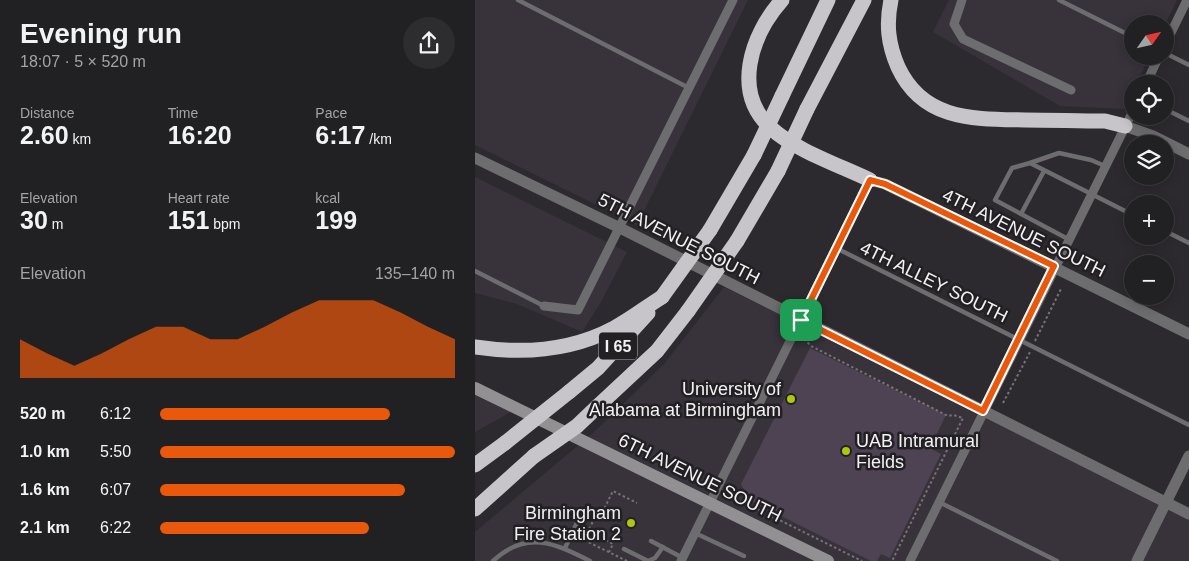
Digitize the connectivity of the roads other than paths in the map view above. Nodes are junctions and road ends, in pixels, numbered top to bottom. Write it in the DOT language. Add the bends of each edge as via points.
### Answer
graph roads {
  1 [pos="518,0"];
  2 [pos="733,0"];
  3 [pos="782,0"];
  4 [pos="827,0"];
  5 [pos="864,0"];
  6 [pos="891,0"];
  7 [pos="962,0"];
  8 [pos="1059,0"];
  9 [pos="1187,0"];
  10 [pos="1174,27"];
  11 [pos="1124,32"];
  12 [pos="1174,58"];
  13 [pos="1189,65"];
  14 [pos="689,88"];
  15 [pos="1071,90"];
  16 [pos="1174,114"];
  17 [pos="1189,121"];
  18 [pos="1125,126"];
  19 [pos="1189,154"];
  20 [pos="475,158"];
  21 [pos="1030,163"];
  22 [pos="1105,166"];
  23 [pos="1044,171"];
  24 [pos="870,180"];
  25 [pos="1091,194"];
  26 [pos="1124,210"];
  27 [pos="1021,214"];
  28 [pos="620,228"];
  29 [pos="1174,236"];
  30 [pos="1068,239"];
  31 [pos="1189,243"];
  32 [pos="836,248"];
  33 [pos="1054,266"];
  34 [pos="475,271"];
  35 [pos="662,297"];
  36 [pos="544,306"];
  37 [pos="801,320"];
  38 [pos="1189,334"];
  39 [pos="1019,339"];
  40 [pos="475,347"];
  41 [pos="475,388"];
  42 [pos="983,411"];
  43 [pos="1189,424"];
  44 [pos="534,456"];
  45 [pos="1189,456"];
  46 [pos="475,464"];
  47 [pos="475,496"];
  48 [pos="710,502"];
  49 [pos="939,502"];
  50 [pos="1166,503"];
  51 [pos="475,509"];
  52 [pos="583,510"];
  53 [pos="1189,514"];
  54 [pos="693,533"];
  55 [pos="651,541"];
  56 [pos="565,548"];
  57 [pos="663,548"];
  58 [pos="625,549"];
  59 [pos="744,556"];
  60 [pos="682,559"];
  61 [pos="493,561"];
  62 [pos="590,561"];
  63 [pos="828,561"];
  64 [pos="910,561"];
  65 [pos="1057,561"];
  66 [pos="1137,561"];
  1 -- 14 [label="lane"];
  2 -- 14 [label="street"];
  3 -- 24 [label="highway" via="760,31 750,56 749,82 755,105 768,126 784,138"];
  4 -- 35 [label="highway, I 65, bridge" via="754,155 710,230"];
  5 -- 44 [label="highway, I 65, bridge" via="778,171 737,241 688,311 657,351 577,426"];
  6 -- 18 [label="highway" via="887,24 894,58 916,94 937,109 967,118 1105,121"];
  7 -- 15 [label="street" via="954,24 963,39"];
  8 -- 11 [label="lane"];
  9 -- 10 [label="street"];
  12 -- 13 [label="lane"];
  14 -- 28 [label="street"];
  16 -- 17 [label="lane"];
  18 -- 19 [label="street"];
  18 -- 22 [label="street"];
  20 -- 28 [label="street, 5TH AVENUE SOUTH"];
  21 -- 22 [label="lane" via="1059,153"];
  21 -- 23 [label="lane"];
  21 -- 27 [label="lane" via="1012,168 995,200"];
  22 -- 25 [label="street"];
  23 -- 25 [label="lane"];
  23 -- 27 [label="lane"];
  24 -- 32 [label="street"];
  24 -- 33 [label="street, 4TH AVENUE SOUTH" via="885,184"];
  25 -- 26 [label="lane"];
  25 -- 30 [label="street"];
  27 -- 30 [label="lane"];
  28 -- 36 [label="street" via="579,310"];
  28 -- 37 [label="street, 5TH AVENUE SOUTH"];
  29 -- 31 [label="lane"];
  30 -- 33 [label="street"];
  32 -- 37 [label="street"];
  32 -- 39 [label="lane, 4TH ALLEY SOUTH"];
  33 -- 38 [label="street, 4TH AVENUE SOUTH"];
  33 -- 39 [label="street"];
  34 -- 36 [label="lane"];
  35 -- 40 [label="highway" via="614,328 583,341 550,349"];
  35 -- 46 [label="highway, I 65, bridge" via="598,368"];
  37 -- 42 [label="street, 5TH AVENUE SOUTH"];
  37 -- 48 [label="street"];
  39 -- 42 [label="street"];
  39 -- 43 [label="lane, 4TH ALLEY SOUTH"];
  41 -- 48 [label="main road, 6TH AVENUE SOUTH"];
  42 -- 49 [label="street"];
  42 -- 50 [label="street, 5TH AVENUE SOUTH"];
  44 -- 47 [label="highway, I 65"];
  44 -- 51 [label="highway"];
  45 -- 50 [label="street"];
  48 -- 54 [label="street"];
  48 -- 63 [label="main road, 6TH AVENUE SOUTH"];
  49 -- 64 [label="street"];
  49 -- 65 [label="lane"];
  50 -- 53 [label="street, 5TH AVENUE SOUTH"];
  50 -- 66 [label="street"];
  52 -- 56 [label="lane"];
  54 -- 59 [label="lane"];
  54 -- 60 [label="street"];
  55 -- 57 [label="lane"];
  56 -- 61 [label="lane" via="531,541 504,551"];
  56 -- 62 [label="lane"];
  57 -- 58 [label="lane" via="655,558 648,560"];
  57 -- 60 [label="lane"];
}
